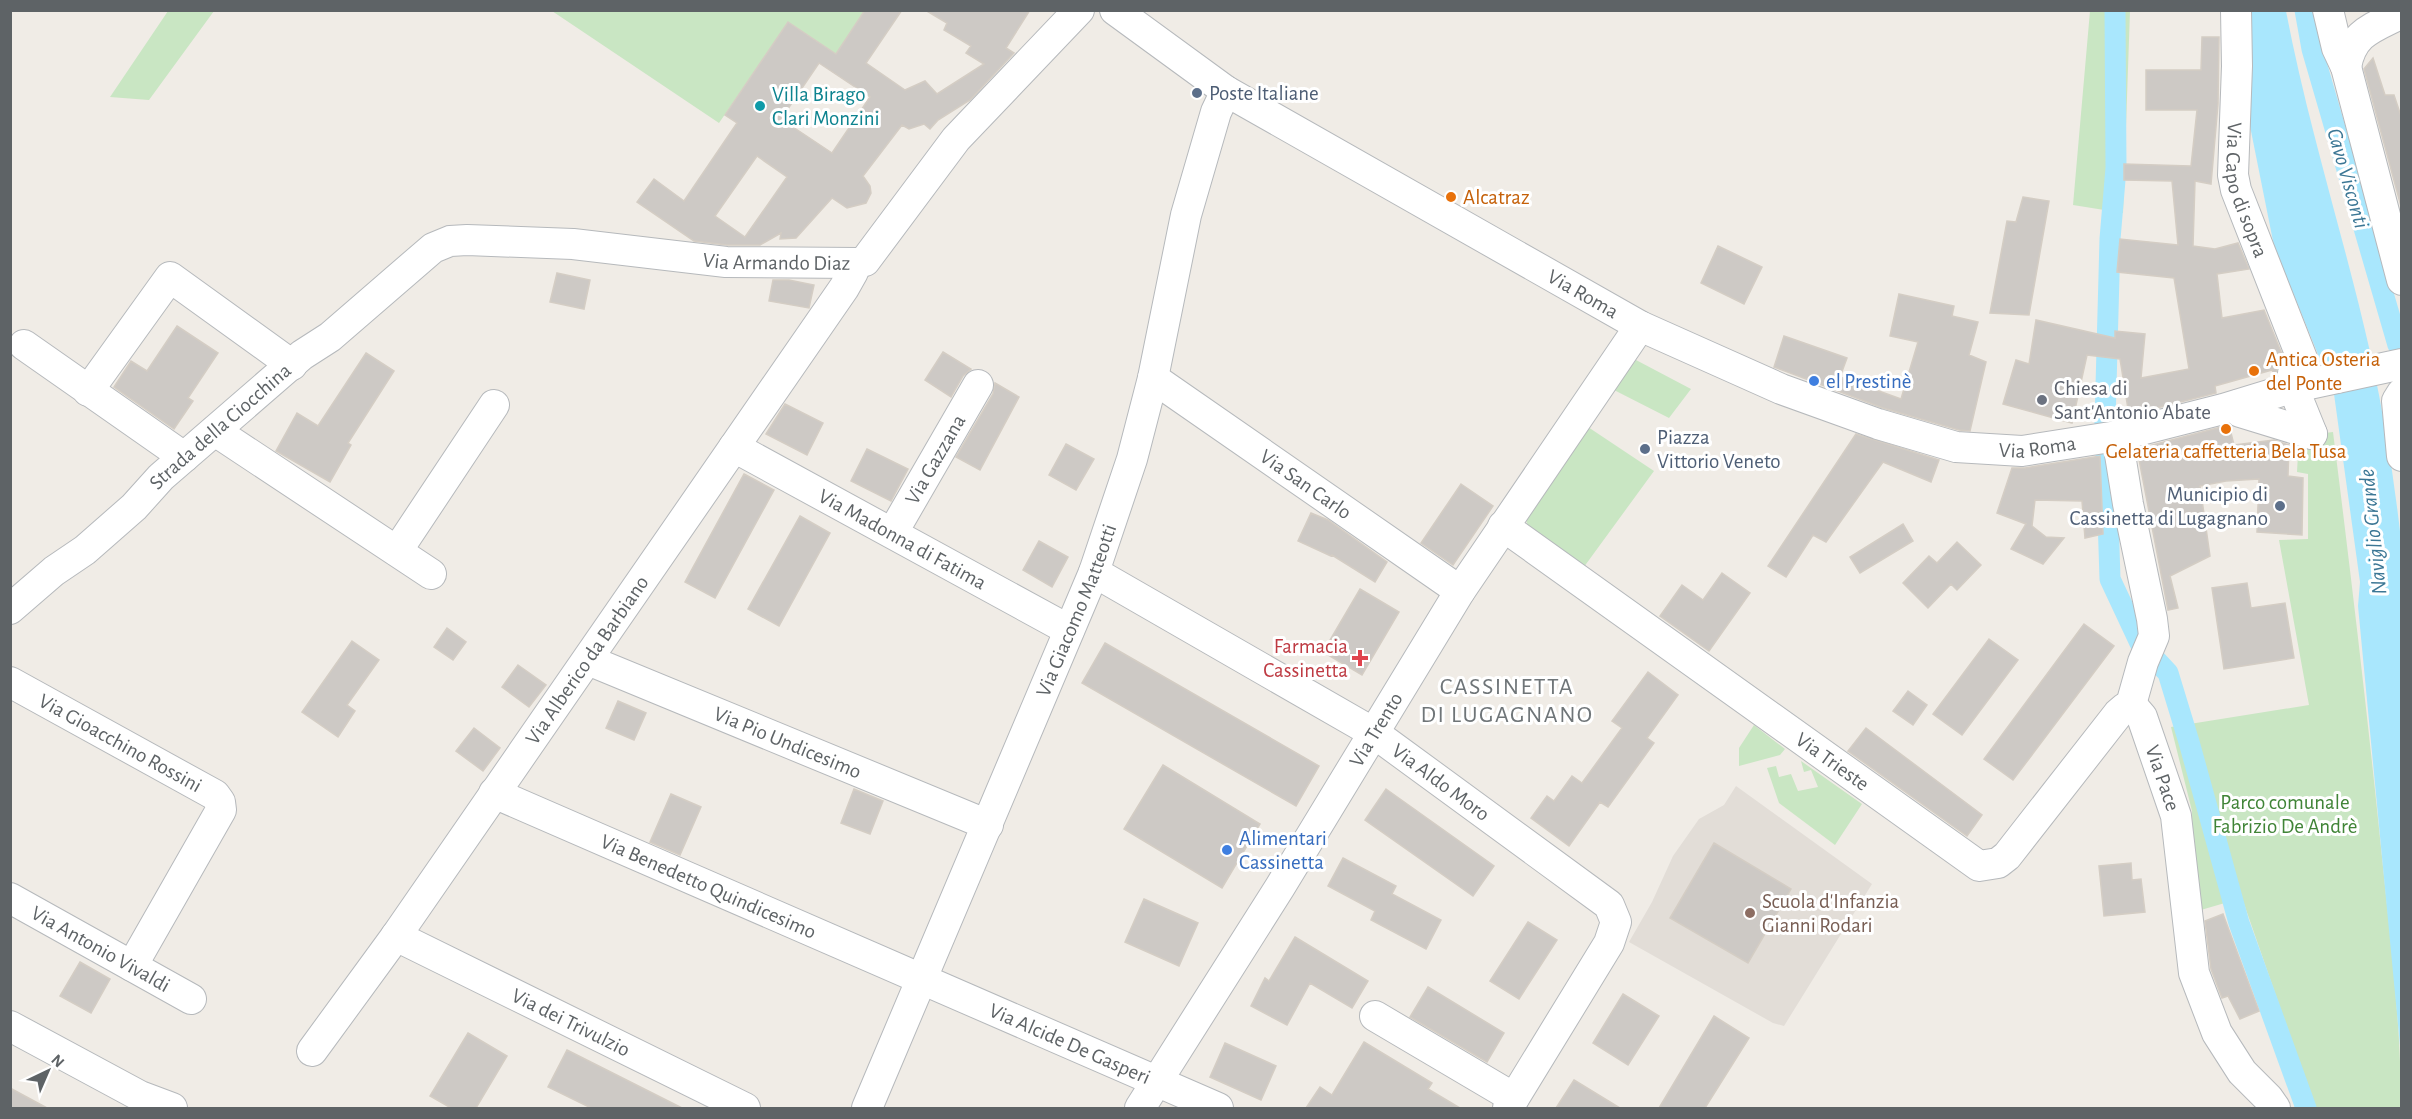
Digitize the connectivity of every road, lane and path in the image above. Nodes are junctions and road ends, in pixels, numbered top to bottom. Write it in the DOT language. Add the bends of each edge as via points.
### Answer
graph roads {
  1 [pos="1079,10"];
  2 [pos="1115,10"];
  3 [pos="2236,10"];
  4 [pos="2328,10"];
  5 [pos="2402,12"];
  6 [pos="2346,67"];
  7 [pos="1226,91"];
  8 [pos="433,248"];
  9 [pos="854,263"];
  10 [pos="2402,280"];
  11 [pos="1640,326"];
  12 [pos="24,345"];
  13 [pos="292,365"];
  14 [pos="2398,375"];
  15 [pos="1153,378"];
  16 [pos="2301,378"];
  17 [pos="978,385"];
  18 [pos="88,391"];
  19 [pos="494,405"];
  20 [pos="2238,405"];
  21 [pos="215,431"];
  22 [pos="2101,438"];
  23 [pos="735,447"];
  24 [pos="2402,456"];
  25 [pos="184,457"];
  26 [pos="1503,526"];
  27 [pos="893,532"];
  28 [pos="397,551"];
  29 [pos="1094,572"];
  30 [pos="431,574"];
  31 [pos="1460,591"];
  32 [pos="12,606"];
  33 [pos="1069,630"];
  34 [pos="588,660"];
  35 [pos="10,682"];
  36 [pos="2130,708"];
  37 [pos="1374,733"];
  38 [pos="494,793"];
  39 [pos="988,825"];
  40 [pos="10,898"];
  41 [pos="396,936"];
  42 [pos="132,966"];
  43 [pos="924,979"];
  44 [pos="191,999"];
  45 [pos="1376,1016"];
  46 [pos="10,1026"];
  47 [pos="312,1051"];
  48 [pos="1156,1082"];
  49 [pos="1511,1103"];
  50 [pos="172,1108"];
  51 [pos="745,1108"];
  52 [pos="867,1108"];
  53 [pos="1140,1108"];
  54 [pos="1218,1108"];
  55 [pos="2274,1108"];
  1 -- 9 [label="street, Via Armando Diaz" via="956,139 866,261"];
  2 -- 7 [label="street, Via Roma"];
  3 -- 16 [label="street, Via Capo di sopra" via="2233,175"];
  4 -- 6 [label="street"];
  5 -- 6 [label="street" via="2358,38 2348,53"];
  6 -- 10 [label="street"];
  7 -- 11 [label="street, Via Roma"];
  7 -- 15 [label="street, Via Giacomo Matteotti" via="1215,112 1186,215"];
  8 -- 9 [label="street, Via Armando Diaz" via="467,240 573,244 726,262"];
  8 -- 13 [label="street, Strada della Ciocchina"];
  9 -- 23 [label="street, Via Alberico da Barbiano" via="844,288"];
  11 -- 22 [label="street, Via Roma" via="1781,389 1956,447 1974,445 2022,452"];
  11 -- 26 [label="street, Via Trento"];
  12 -- 18 [label="street"];
  13 -- 18 [label="street" via="170,277"];
  13 -- 21 [label="street, Strada della Ciocchina"];
  14 -- 16 [label="street, Via Roma"];
  14 -- 24 [label="street"];
  15 -- 29 [label="street, Via Giacomo Matteotti" via="1132,459"];
  15 -- 31 [label="street, Via San Carlo"];
  16 -- 20 [label="street, Via Roma"];
  16 -- 20 [label="street, Via Capo di sopra" via="2312,434 2240,412"];
  17 -- 27 [label="street, Via Gazzana"];
  18 -- 25 [label="street"];
  19 -- 28 [label="street"];
  20 -- 22 [label="street, Via Roma"];
  21 -- 25 [label="street, Strada della Ciocchina"];
  21 -- 28 [label="street"];
  22 -- 36 [label="street" via="2128,504 2152,619 2148,649"];
  23 -- 27 [label="street, Via Madonna di Fatima"];
  23 -- 34 [label="street, Via Alberico da Barbiano"];
  25 -- 32 [label="street, Strada della Ciocchina" via="85,550"];
  26 -- 31 [label="street, Via Trento"];
  26 -- 36 [label="street, Via Trieste" via="1979,866 1998,863 2007,856 2118,714"];
  27 -- 33 [label="street, Via Madonna di Fatima"];
  28 -- 30 [label="street"];
  29 -- 33 [label="street, Via Giacomo Matteotti"];
  29 -- 37 [label="street, Via Aldo Moro"];
  31 -- 37 [label="street, Via Trento"];
  33 -- 39 [label="street, Via Giacomo Matteotti"];
  34 -- 38 [label="street, Via Alberico da Barbiano"];
  34 -- 39 [label="street, Via Pio Undicesimo"];
  35 -- 42 [label="street, Via Gioacchino Rossini" via="214,795 220,802 221,810"];
  36 -- 55 [label="street, Via Pace" via="2142,717 2176,816 2193,973 2217,1033 2242,1072"];
  37 -- 48 [label="street, Via Trento"];
  37 -- 49 [label="street, Via Aldo Moro" via="1609,905 1621,918"];
  38 -- 41 [label="street, Via Alberico da Barbiano"];
  38 -- 43 [label="street, Via Benedetto Quindicesimo"];
  39 -- 43 [label="street, Via Giacomo Matteotti"];
  40 -- 42 [label="street, Via Antonio Vivaldi"];
  41 -- 47 [label="street, Via Alberico da Barbiano"];
  41 -- 51 [label="street, Via dei Trivulzio"];
  42 -- 44 [label="street, Via Antonio Vivaldi"];
  43 -- 48 [label="street, Via Alcide De Gasperi"];
  43 -- 52 [label="street, Via Giacomo Matteotti"];
  45 -- 49 [label="street"];
  46 -- 50 [label="street" via="140,1096"];
  48 -- 53 [label="street, Via Trento"];
  48 -- 54 [label="street, Via Alcide De Gasperi"];
}
